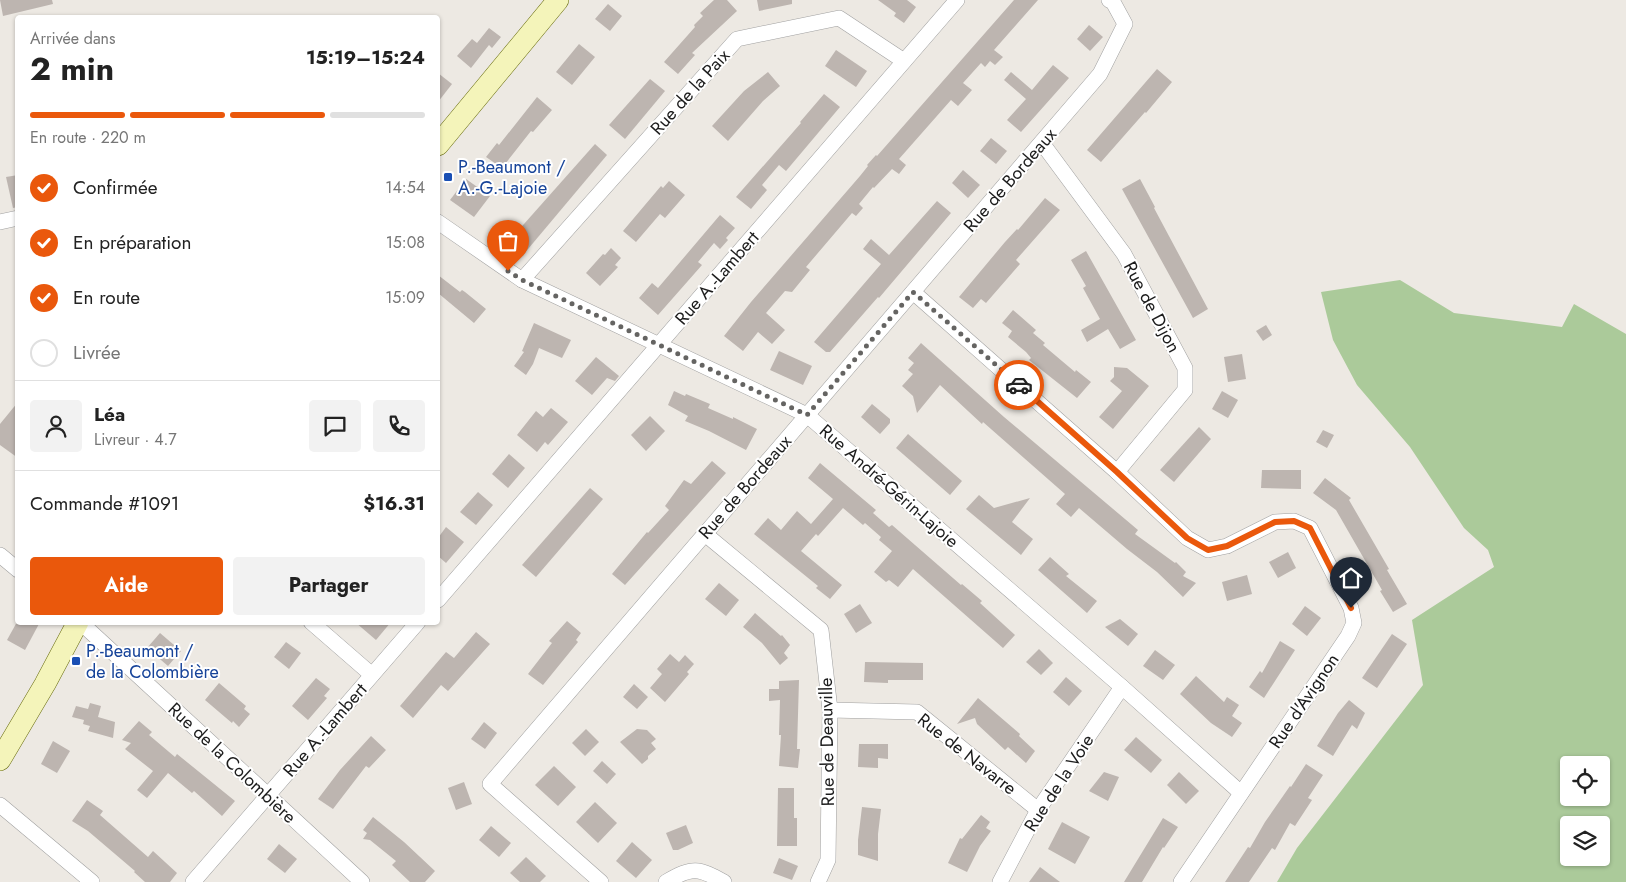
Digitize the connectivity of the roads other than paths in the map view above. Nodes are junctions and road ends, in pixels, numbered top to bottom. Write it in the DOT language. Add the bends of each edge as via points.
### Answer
graph roads {
  1 [pos="558,0"];
  2 [pos="957,0"];
  3 [pos="1109,0"];
  4 [pos="904,61"];
  5 [pos="440,143"];
  6 [pos="1042,143"];
  7 [pos="15,219"];
  8 [pos="0,222"];
  9 [pos="440,223"];
  10 [pos="522,280"];
  11 [pos="913,292"];
  12 [pos="659,345"];
  13 [pos="807,415"];
  14 [pos="1117,472"];
  15 [pos="705,534"];
  16 [pos="0,555"];
  17 [pos="15,568"];
  18 [pos="440,598"];
  19 [pos="77,625"];
  20 [pos="82,625"];
  21 [pos="314,625"];
  22 [pos="415,625"];
  23 [pos="372,675"];
  24 [pos="1122,687"];
  25 [pos="830,710"];
  26 [pos="0,760"];
  27 [pos="1241,793"];
  28 [pos="268,796"];
  29 [pos="0,805"];
  30 [pos="1038,810"];
  31 [pos="92,882"];
  32 [pos="193,882"];
  33 [pos="362,882"];
  34 [pos="601,882"];
  35 [pos="666,882"];
  36 [pos="724,882"];
  37 [pos="818,882"];
  38 [pos="1000,882"];
  39 [pos="1181,882"];
  1 -- 5 [label="main road"];
  2 -- 4 [label="street, Rue A.-Lambert"];
  3 -- 6 [label="street, Rue de Bordeaux" via="1125,24 1100,74"];
  4 -- 10 [label="street, Rue de la Paix" via="839,18 737,39"];
  4 -- 12 [label="street, Rue A.-Lambert"];
  6 -- 11 [label="street, Rue de Bordeaux"];
  6 -- 14 [label="street, Rue de Dijon" via="1124,254 1185,368 1185,390"];
  7 -- 8 [label="street"];
  9 -- 10 [label="street, Rue André-Gérin-Lajoie"];
  10 -- 12 [label="street, Rue André-Gérin-Lajoie"];
  11 -- 13 [label="street, Rue de Bordeaux"];
  11 -- 14 [label="street, Rue d'Avignon"];
  12 -- 13 [label="street, Rue André-Gérin-Lajoie"];
  12 -- 18 [label="street, Rue A.-Lambert"];
  13 -- 15 [label="street, Rue de Bordeaux"];
  13 -- 24 [label="street, Rue André-Gérin-Lajoie"];
  14 -- 27 [label="street, Rue d'Avignon" via="1187,538 1208,550 1227,546 1275,522 1294,521 1310,528 1351,608 1354,623 1348,636"];
  15 -- 25 [label="street, Rue de Deauville" via="821,630"];
  15 -- 34 [label="street, Rue de Bordeaux" via="490,784"];
  16 -- 17 [label="street"];
  19 -- 26 [label="main road"];
  20 -- 28 [label="street, Rue de la Colombière"];
  21 -- 23 [label="street"];
  22 -- 23 [label="street, Rue A.-Lambert"];
  23 -- 28 [label="street, Rue A.-Lambert"];
  24 -- 27 [label="street, Rue André-Gérin-Lajoie"];
  24 -- 30 [label="street, Rue de la Voie"];
  25 -- 30 [label="street, Rue de Navarre" via="917,712"];
  25 -- 37 [label="street, Rue de Deauville" via="828,860"];
  27 -- 39 [label="street, Rue d'Avignon"];
  28 -- 32 [label="street, Rue A.-Lambert"];
  28 -- 33 [label="street, Rue de la Colombière"];
  29 -- 31 [label="street"];
  30 -- 38 [label="street, Rue de la Voie"];
  35 -- 36 [label="street" via="690,870 707,872"];
}
